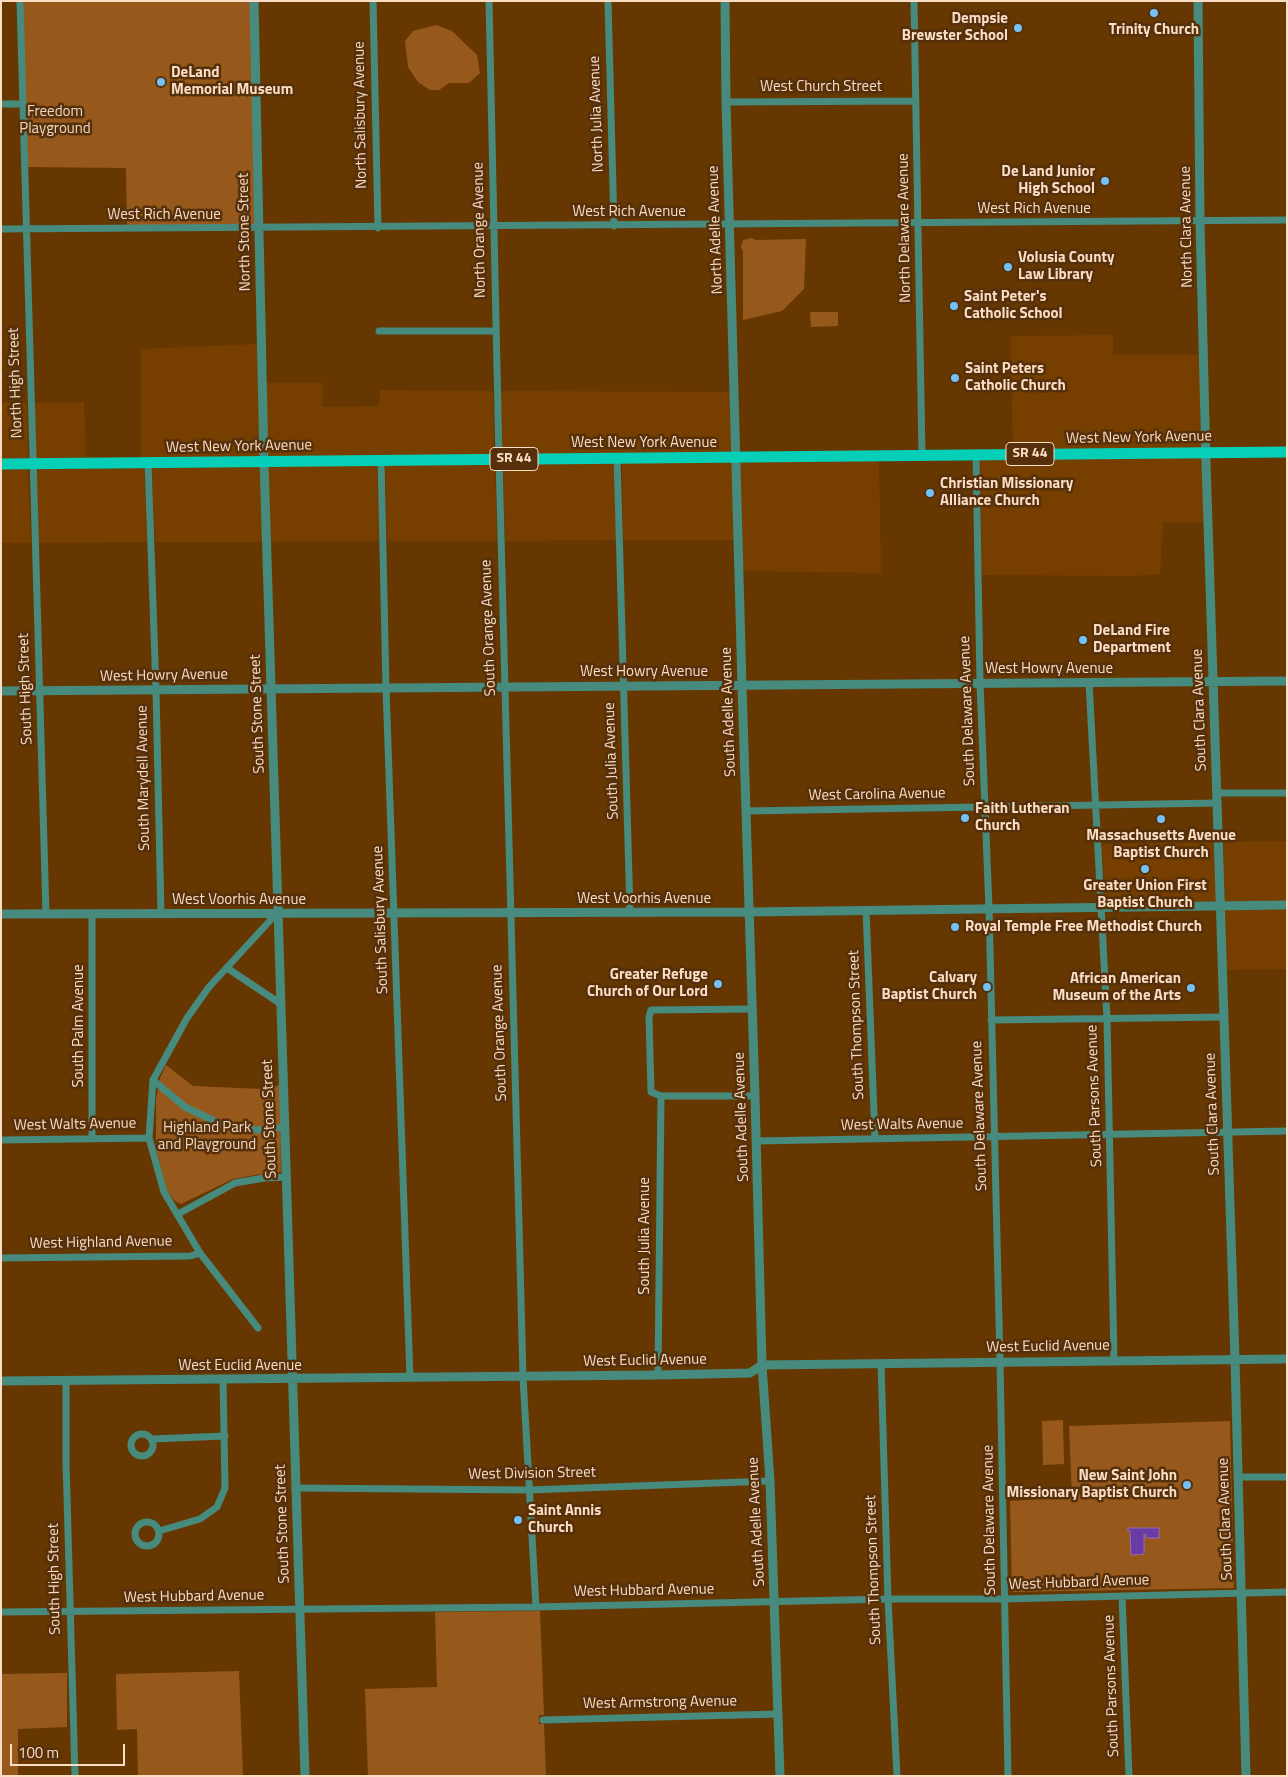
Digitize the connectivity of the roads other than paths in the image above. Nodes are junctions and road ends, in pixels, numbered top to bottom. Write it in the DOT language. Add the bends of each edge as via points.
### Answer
graph roads {
  1 [pos="20,1"];
  2 [pos="254,1"];
  3 [pos="373,1"];
  4 [pos="488,1"];
  5 [pos="608,1"];
  6 [pos="725,1"];
  7 [pos="914,1"];
  8 [pos="1198,1"];
  9 [pos="916,100"];
  10 [pos="726,102"];
  11 [pos="1,104"];
  12 [pos="24,104"];
  13 [pos="1287,220"];
  14 [pos="1200,222"];
  15 [pos="919,224"];
  16 [pos="730,225"];
  17 [pos="493,226"];
  18 [pos="614,226"];
  19 [pos="258,228"];
  20 [pos="378,228"];
  21 [pos="26,229"];
  22 [pos="1,230"];
  23 [pos="379,331"];
  24 [pos="496,331"];
  25 [pos="1206,452"];
  26 [pos="1287,452"];
  27 [pos="922,455"];
  28 [pos="976,455"];
  29 [pos="735,457"];
  30 [pos="618,458"];
  31 [pos="498,459"];
  32 [pos="381,460"];
  33 [pos="148,462"];
  34 [pos="264,462"];
  35 [pos="1,464"];
  36 [pos="32,464"];
  37 [pos="1212,681"];
  38 [pos="1287,681"];
  39 [pos="1089,682"];
  40 [pos="980,683"];
  41 [pos="742,685"];
  42 [pos="623,686"];
  43 [pos="505,687"];
  44 [pos="386,688"];
  45 [pos="272,689"];
  46 [pos="156,690"];
  47 [pos="1,691"];
  48 [pos="40,691"];
  49 [pos="1287,792"];
  50 [pos="1218,793"];
  51 [pos="1218,803"];
  52 [pos="1096,806"];
  53 [pos="984,807"];
  54 [pos="746,811"];
  55 [pos="1221,905"];
  56 [pos="1287,905"];
  57 [pos="1102,907"];
  58 [pos="989,908"];
  59 [pos="866,910"];
  60 [pos="630,912"];
  61 [pos="750,912"];
  62 [pos="395,913"];
  63 [pos="511,913"];
  64 [pos="1,914"];
  65 [pos="46,914"];
  66 [pos="92,914"];
  67 [pos="161,914"];
  68 [pos="278,914"];
  69 [pos="227,968"];
  70 [pos="281,1004"];
  71 [pos="752,1009"];
  72 [pos="1224,1016"];
  73 [pos="1107,1018"];
  74 [pos="991,1020"];
  75 [pos="153,1080"];
  76 [pos="661,1096"];
  77 [pos="756,1096"];
  78 [pos="284,1127"];
  79 [pos="1287,1132"];
  80 [pos="1227,1133"];
  81 [pos="1110,1135"];
  82 [pos="995,1137"];
  83 [pos="149,1138"];
  84 [pos="92,1139"];
  85 [pos="875,1139"];
  86 [pos="1,1140"];
  87 [pos="757,1141"];
  88 [pos="286,1177"];
  89 [pos="178,1214"];
  90 [pos="200,1253"];
  91 [pos="1,1258"];
  92 [pos="258,1328"];
  93 [pos="1235,1359"];
  94 [pos="1287,1359"];
  95 [pos="1114,1360"];
  96 [pos="1000,1362"];
  97 [pos="881,1363"];
  98 [pos="762,1365"];
  99 [pos="658,1375"];
  100 [pos="523,1376"];
  101 [pos="410,1378"];
  102 [pos="223,1379"];
  103 [pos="294,1379"];
  104 [pos="1,1381"];
  105 [pos="66,1381"];
  106 [pos="225,1436"];
  107 [pos="152,1439"];
  108 [pos="1239,1477"];
  109 [pos="1287,1477"];
  110 [pos="770,1481"];
  111 [pos="295,1488"];
  112 [pos="529,1490"];
  113 [pos="159,1531"];
  114 [pos="1242,1592"];
  115 [pos="1287,1592"];
  116 [pos="1122,1596"];
  117 [pos="1005,1599"];
  118 [pos="888,1600"];
  119 [pos="775,1602"];
  120 [pos="536,1606"];
  121 [pos="299,1609"];
  122 [pos="1,1612"];
  123 [pos="70,1612"];
  124 [pos="778,1714"];
  125 [pos="543,1720"];
  126 [pos="75,1776"];
  127 [pos="305,1776"];
  128 [pos="780,1776"];
  129 [pos="897,1776"];
  130 [pos="1008,1776"];
  131 [pos="1129,1776"];
  132 [pos="1246,1776"];
  1 -- 12 [label="street, North High Street"];
  2 -- 19 [label="street, North Stone Street"];
  3 -- 20 [label="street, North Salisbury Avenue"];
  4 -- 17 [label="street, North Orange Avenue"];
  5 -- 18 [label="street, North Julia Avenue"];
  6 -- 10 [label="street, North Adelle Avenue"];
  7 -- 9 [label="street, North Delaware Avenue"];
  8 -- 14 [label="street, North Clara Avenue"];
  9 -- 10 [label="street, West Church Street"];
  9 -- 15 [label="street, North Delaware Avenue"];
  10 -- 16 [label="street, North Adelle Avenue"];
  11 -- 12 [label="street"];
  12 -- 21 [label="street, North High Street"];
  13 -- 14 [label="street, West Rich Avenue"];
  14 -- 15 [label="street, West Rich Avenue"];
  14 -- 25 [label="street, North Clara Avenue"];
  15 -- 16 [label="street, West Rich Avenue"];
  15 -- 27 [label="street, North Delaware Avenue"];
  16 -- 18 [label="street, West Rich Avenue"];
  16 -- 29 [label="street, North Adelle Avenue"];
  17 -- 18 [label="street, West Rich Avenue"];
  17 -- 20 [label="street, West Rich Avenue"];
  17 -- 24 [label="street, North Orange Avenue"];
  19 -- 20 [label="street, West Rich Avenue"];
  19 -- 21 [label="street, West Rich Avenue"];
  19 -- 34 [label="street, North Stone Street"];
  21 -- 22 [label="street, West Rich Avenue"];
  21 -- 36 [label="street, North High Street"];
  23 -- 24 [label="street"];
  24 -- 31 [label="street, North Orange Avenue"];
  25 -- 26 [label="main road, West New York Avenue / SR 44"];
  25 -- 28 [label="main road, West New York Avenue / SR 44"];
  25 -- 37 [label="street, South Clara Avenue"];
  27 -- 28 [label="main road, West New York Avenue / SR 44"];
  27 -- 29 [label="main road, West New York Avenue / SR 44"];
  28 -- 40 [label="street, South Delaware Avenue"];
  29 -- 30 [label="main road, West New York Avenue / SR 44"];
  29 -- 41 [label="street, South Adelle Avenue"];
  30 -- 31 [label="main road, West New York Avenue / SR 44"];
  30 -- 42 [label="street, South Julia Avenue"];
  31 -- 32 [label="main road, West New York Avenue / SR 44"];
  31 -- 43 [label="street, South Orange Avenue"];
  32 -- 34 [label="main road, West New York Avenue / SR 44"];
  32 -- 44 [label="street, South Salisbury Avenue"];
  33 -- 34 [label="main road, West New York Avenue / SR 44"];
  33 -- 36 [label="main road, West New York Avenue / SR 44"];
  33 -- 46 [label="street, South Marydell Avenue"];
  34 -- 45 [label="street, South Stone Street"];
  35 -- 36 [label="main road, West New York Avenue / SR 44"];
  36 -- 48 [label="street, South High Street"];
  37 -- 38 [label="street, West Howry Avenue"];
  37 -- 39 [label="street, West Howry Avenue"];
  37 -- 50 [label="street, South Clara Avenue"];
  39 -- 40 [label="street, West Howry Avenue"];
  39 -- 52 [label="street, South Parsons Avenue"];
  40 -- 41 [label="street, West Howry Avenue"];
  40 -- 53 [label="street, South Delaware Avenue"];
  41 -- 42 [label="street, West Howry Avenue"];
  41 -- 54 [label="street, South Adelle Avenue"];
  42 -- 43 [label="street, West Howry Avenue"];
  42 -- 60 [label="street, South Julia Avenue"];
  43 -- 44 [label="street, West Howry Avenue"];
  43 -- 63 [label="street, South Orange Avenue"];
  44 -- 45 [label="street, West Howry Avenue"];
  44 -- 62 [label="street, South Salisbury Avenue"];
  45 -- 46 [label="street, West Howry Avenue"];
  45 -- 68 [label="street, South Stone Street"];
  46 -- 48 [label="street, West Howry Avenue"];
  46 -- 67 [label="street, South Marydell Avenue"];
  47 -- 48 [label="street, West Howry Avenue"];
  48 -- 65 [label="street, South High Street"];
  49 -- 50 [label="street"];
  50 -- 51 [label="street, South Clara Avenue"];
  51 -- 52 [label="street, West Carolina Avenue"];
  51 -- 55 [label="street, South Clara Avenue"];
  52 -- 53 [label="street, West Carolina Avenue"];
  52 -- 57 [label="street, South Parsons Avenue"];
  53 -- 54 [label="street, West Carolina Avenue"];
  53 -- 58 [label="street, South Delaware Avenue"];
  54 -- 61 [label="street, South Adelle Avenue"];
  55 -- 56 [label="street, West Voorhis Avenue"];
  55 -- 57 [label="street, West Voorhis Avenue"];
  55 -- 72 [label="street, South Clara Avenue"];
  57 -- 58 [label="street, West Voorhis Avenue"];
  57 -- 73 [label="street, South Parsons Avenue"];
  58 -- 59 [label="street, West Voorhis Avenue"];
  58 -- 74 [label="street, South Delaware Avenue"];
  59 -- 61 [label="street, West Voorhis Avenue"];
  59 -- 85 [label="street, South Thompson Street"];
  60 -- 61 [label="street, West Voorhis Avenue"];
  60 -- 63 [label="street, West Voorhis Avenue"];
  61 -- 71 [label="street, South Adelle Avenue"];
  62 -- 63 [label="street, West Voorhis Avenue"];
  62 -- 68 [label="street, West Voorhis Avenue"];
  62 -- 101 [label="street, South Salisbury Avenue"];
  63 -- 100 [label="street, South Orange Avenue"];
  64 -- 65 [label="street, West Voorhis Avenue"];
  65 -- 66 [label="street, West Voorhis Avenue"];
  66 -- 67 [label="street, West Voorhis Avenue"];
  66 -- 84 [label="street, South Palm Avenue"];
  67 -- 68 [label="street, West Voorhis Avenue"];
  68 -- 69 [label="street"];
  68 -- 70 [label="street, South Stone Street"];
  69 -- 70 [label="street"];
  69 -- 75 [label="street" via="187,1018"];
  70 -- 78 [label="street, South Stone Street"];
  71 -- 76 [label="street" via="651,1010 648,1017 651,1092"];
  71 -- 77 [label="street, South Adelle Avenue"];
  72 -- 73 [label="street"];
  72 -- 80 [label="street, South Clara Avenue"];
  73 -- 74 [label="street"];
  73 -- 81 [label="street, South Parsons Avenue"];
  74 -- 82 [label="street, South Delaware Avenue"];
  75 -- 78 [label="street" via="185,1107 225,1126 257,1130"];
  75 -- 83 [label="street"];
  76 -- 77 [label="street"];
  76 -- 99 [label="street, South Julia Avenue"];
  77 -- 87 [label="street, South Adelle Avenue"];
  78 -- 88 [label="street, South Stone Street"];
  79 -- 80 [label="street, West Walts Avenue"];
  80 -- 81 [label="street, West Walts Avenue"];
  80 -- 93 [label="street, South Clara Avenue"];
  81 -- 82 [label="street, West Walts Avenue"];
  81 -- 95 [label="street, South Parsons Avenue"];
  82 -- 85 [label="street, West Walts Avenue"];
  82 -- 96 [label="street, South Delaware Avenue"];
  83 -- 84 [label="street, West Walts Avenue"];
  83 -- 89 [label="street" via="164,1192"];
  84 -- 86 [label="street, West Walts Avenue"];
  85 -- 87 [label="street, West Walts Avenue"];
  87 -- 98 [label="street, South Adelle Avenue"];
  88 -- 89 [label="street" via="235,1183"];
  88 -- 103 [label="street, South Stone Street"];
  89 -- 90 [label="street"];
  90 -- 91 [label="street, West Highland Avenue" via="190,1256"];
  90 -- 92 [label="street"];
  93 -- 94 [label="street, West Euclid Avenue"];
  93 -- 95 [label="street, West Euclid Avenue"];
  93 -- 108 [label="street, South Clara Avenue"];
  95 -- 96 [label="street, West Euclid Avenue"];
  96 -- 97 [label="street, West Euclid Avenue"];
  96 -- 117 [label="street, South Delaware Avenue"];
  97 -- 98 [label="street, West Euclid Avenue"];
  97 -- 118 [label="street, South Thompson Street"];
  98 -- 99 [label="street, West Euclid Avenue" via="750,1373"];
  98 -- 110 [label="street, South Adelle Avenue"];
  99 -- 100 [label="street, West Euclid Avenue"];
  100 -- 101 [label="street, West Euclid Avenue"];
  100 -- 112 [label="street, South Orange Avenue"];
  101 -- 103 [label="street, West Euclid Avenue"];
  102 -- 103 [label="street, West Euclid Avenue"];
  102 -- 105 [label="street, West Euclid Avenue"];
  102 -- 106 [label="street"];
  103 -- 111 [label="street, South Stone Street"];
  104 -- 105 [label="street, West Euclid Avenue"];
  105 -- 123 [label="street, South High Street"];
  106 -- 107 [label="street"];
  106 -- 113 [label="street" via="226,1488 217,1507 200,1519"];
  108 -- 109 [label="street"];
  108 -- 114 [label="street, South Clara Avenue"];
  110 -- 112 [label="street, West Division Street"];
  110 -- 119 [label="street, South Adelle Avenue"];
  111 -- 112 [label="street, West Division Street"];
  111 -- 121 [label="street, South Stone Street"];
  112 -- 120 [label="street, South Orange Avenue"];
  114 -- 115 [label="street, West Hubbard Avenue"];
  114 -- 116 [label="street, West Hubbard Avenue"];
  114 -- 132 [label="street, South Clara Avenue"];
  116 -- 117 [label="street, West Hubbard Avenue"];
  116 -- 131 [label="street, South Parsons Avenue"];
  117 -- 118 [label="street, West Hubbard Avenue"];
  117 -- 130 [label="street, South Delaware Avenue"];
  118 -- 119 [label="street, West Hubbard Avenue"];
  118 -- 129 [label="street, South Thompson Street"];
  119 -- 120 [label="street, West Hubbard Avenue"];
  119 -- 124 [label="street, South Adelle Avenue"];
  120 -- 121 [label="street, West Hubbard Avenue"];
  121 -- 123 [label="street, West Hubbard Avenue"];
  121 -- 127 [label="street, South Stone Street"];
  122 -- 123 [label="street, West Hubbard Avenue"];
  123 -- 126 [label="street, South High Street"];
  124 -- 125 [label="street, West Armstrong Avenue"];
  124 -- 128 [label="street, South Adelle Avenue"];
}
